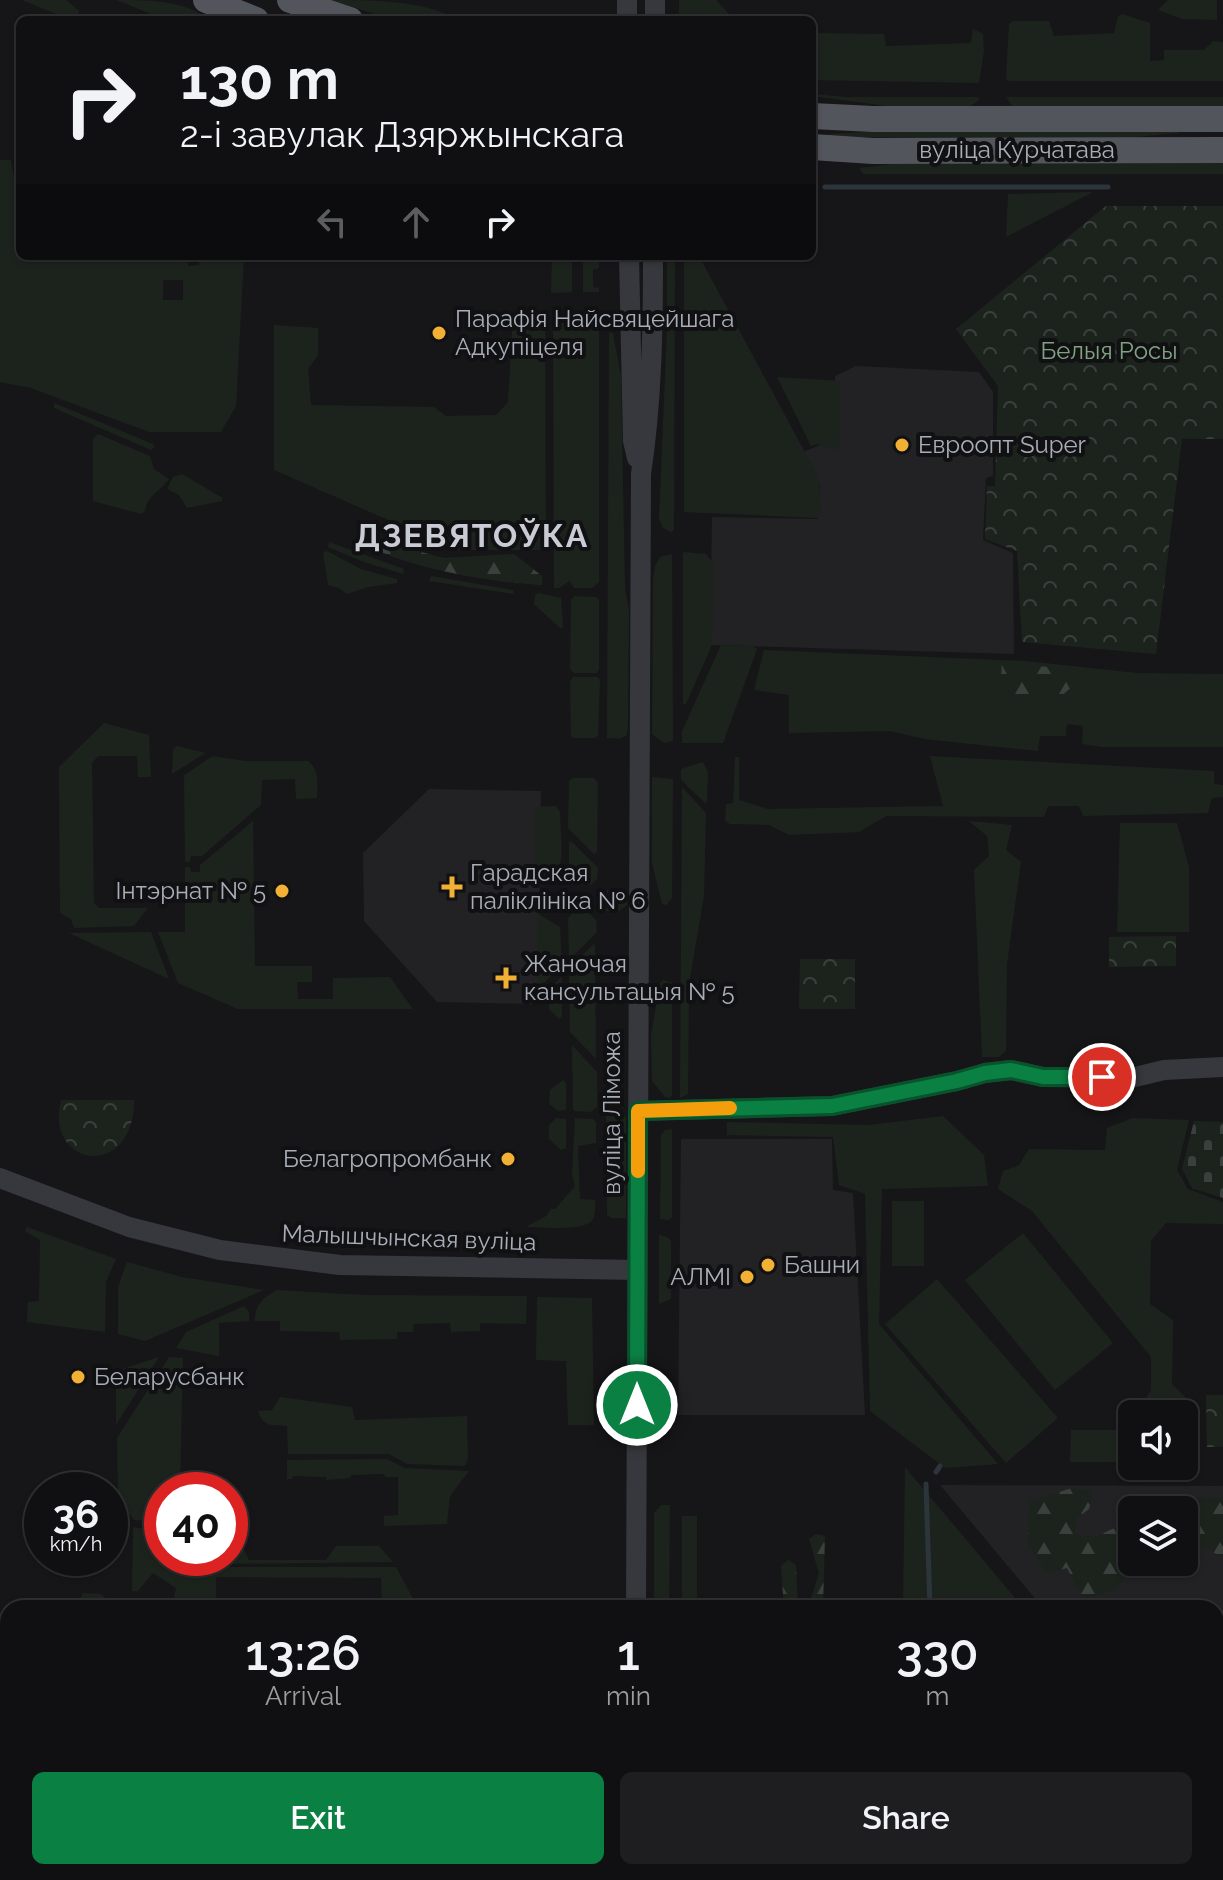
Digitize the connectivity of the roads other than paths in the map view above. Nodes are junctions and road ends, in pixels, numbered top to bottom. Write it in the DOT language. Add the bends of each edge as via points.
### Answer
graph roads {
  1 [pos="206,0"];
  2 [pos="290,0"];
  3 [pos="246,16"];
  4 [pos="338,16"];
  5 [pos="816,116"];
  6 [pos="1223,119"];
  7 [pos="816,147"];
  8 [pos="1223,150"];
  9 [pos="629,260"];
  10 [pos="653,260"];
  11 [pos="641,474"];
  12 [pos="1223,1067"];
  13 [pos="638,1111"];
  14 [pos="0,1178"];
  15 [pos="637,1270"];
  16 [pos="636,1600"];
  1 -- 3 [label="main road"];
  2 -- 4 [label="main road"];
  5 -- 6 [label="main road, вуліца Курчатава"];
  7 -- 8 [label="main road, вуліца Курчатава"];
  9 -- 11 [label="street, вуліца Ліможа" via="633,441"];
  10 -- 11 [label="street, вуліца Ліможа" via="653,346"];
  11 -- 13 [label="street, вуліца Ліможа"];
  12 -- 13 [label="street" via="1164,1070 1131,1078 1043,1077 1011,1070 832,1106"];
  13 -- 15 [label="street, вуліца Ліможа"];
  14 -- 15 [label="street, Малышчынская вуліца" via="129,1227 262,1257 340,1265"];
  15 -- 16 [label="street, вуліца Ліможа"];
}
